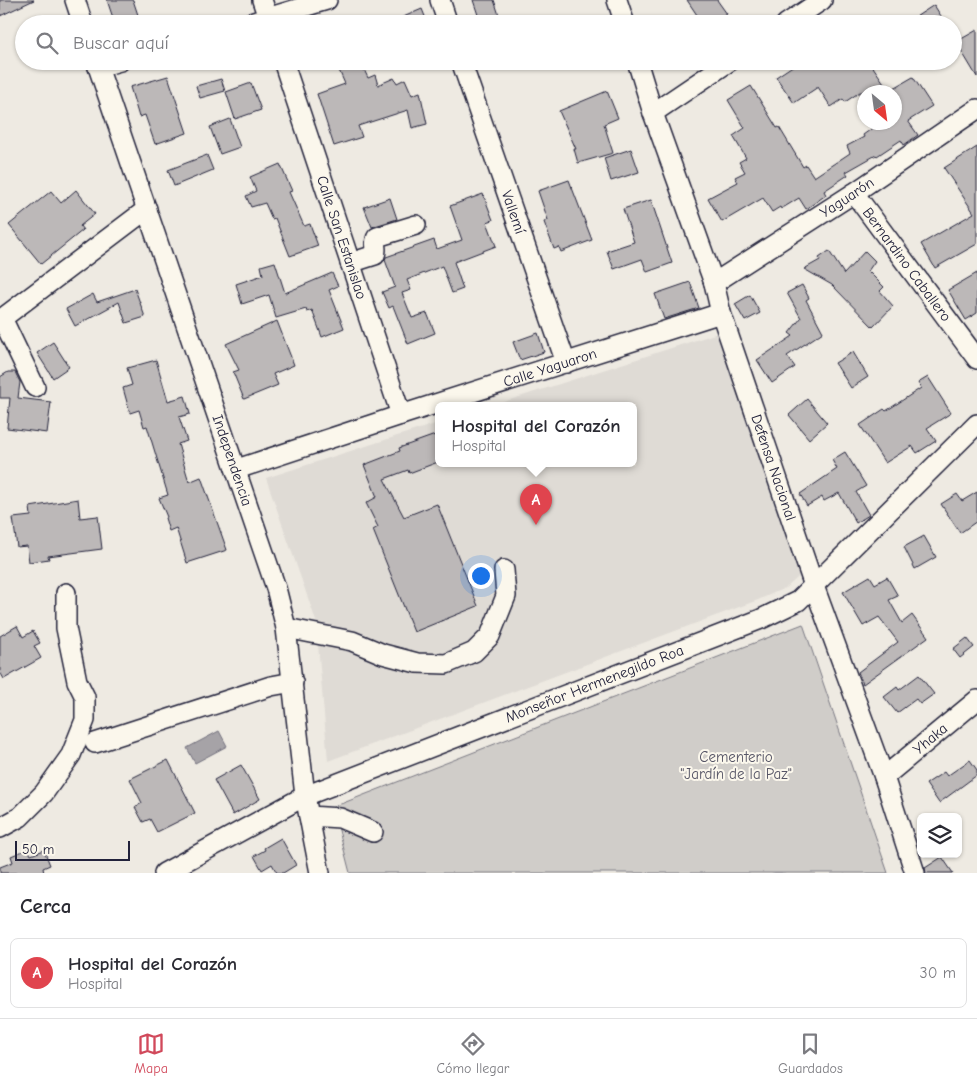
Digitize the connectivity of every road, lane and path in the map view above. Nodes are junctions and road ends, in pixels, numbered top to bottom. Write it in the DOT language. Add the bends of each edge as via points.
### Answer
graph roads {
  1 [pos="75,0"];
  2 [pos="327,0"];
  3 [pos="440,0"];
  4 [pos="617,0"];
  5 [pos="822,0"];
  6 [pos="267,14"];
  7 [pos="81,15"];
  8 [pos="445,15"];
  9 [pos="622,15"];
  10 [pos="800,15"];
  11 [pos="99,70"];
  12 [pos="286,70"];
  13 [pos="464,70"];
  14 [pos="640,70"];
  15 [pos="717,70"];
  16 [pos="977,109"];
  17 [pos="653,113"];
  18 [pos="854,193"];
  19 [pos="148,209"];
  20 [pos="416,225"];
  21 [pos="350,263"];
  22 [pos="714,282"];
  23 [pos="721,313"];
  24 [pos="1,319"];
  25 [pos="977,359"];
  26 [pos="566,363"];
  27 [pos="35,387"];
  28 [pos="442,402"];
  29 [pos="435,404"];
  30 [pos="400,415"];
  31 [pos="977,424"];
  32 [pos="237,469"];
  33 [pos="504,570"];
  34 [pos="814,586"];
  35 [pos="66,593"];
  36 [pos="286,628"];
  37 [pos="293,682"];
  38 [pos="977,700"];
  39 [pos="95,743"];
  40 [pos="884,778"];
  41 [pos="305,796"];
  42 [pos="309,816"];
  43 [pos="0,828"];
  44 [pos="373,832"];
  45 [pos="164,873"];
  46 [pos="320,873"];
  47 [pos="915,873"];
  1 -- 7 [label="street"];
  2 -- 6 [label="street"];
  3 -- 8 [label="street"];
  4 -- 9 [label="street"];
  5 -- 10 [label="street"];
  11 -- 19 [label="street, Independencia"];
  12 -- 21 [label="street, Calle San Estanislao"];
  13 -- 26 [label="street, Vallemí"];
  14 -- 17 [label="street, Defensa Nacional"];
  15 -- 17 [label="street"];
  16 -- 18 [label="street, Yaguarón"];
  17 -- 22 [label="street, Defensa Nacional"];
  18 -- 22 [label="street, Yaguarón"];
  18 -- 25 [label="street, Bernardino Caballero"];
  19 -- 24 [label="street"];
  19 -- 32 [label="street, Independencia"];
  20 -- 21 [label="street" via="380,234 375,240 375,255"];
  21 -- 30 [label="street, Calle San Estanislao"];
  22 -- 23 [label="street, Defensa Nacional"];
  23 -- 26 [label="street, Calle Yaguaron"];
  23 -- 34 [label="street, Defensa Nacional"];
  24 -- 27 [label="street"];
  26 -- 28 [label="street, Calle Yaguaron"];
  29 -- 30 [label="street, Calle Yaguaron"];
  30 -- 32 [label="street, Calle Yaguaron"];
  31 -- 34 [label="street, Monseñor Hermenegildo Roa"];
  32 -- 36 [label="street, Independencia"];
  33 -- 36 [label="street" via="506,596 490,636 474,652 446,664 417,663 352,641"];
  34 -- 40 [label="street, Defensa Nacional"];
  34 -- 41 [label="street, Monseñor Hermenegildo Roa" via="798,601 761,619"];
  35 -- 43 [label="street" via="66,628 77,681 85,696 85,720 71,755 44,793 14,822"];
  36 -- 37 [label="street, Independencia"];
  37 -- 39 [label="street" via="271,686"];
  37 -- 41 [label="street, Independencia"];
  38 -- 40 [label="street, Yhaka"];
  40 -- 47 [label="street, Defensa Nacional"];
  41 -- 42 [label="street, Independencia"];
  41 -- 45 [label="street, Monseñor Hermenegildo Roa"];
  42 -- 44 [label="street" via="340,818"];
  42 -- 46 [label="street, Independencia"];
}
